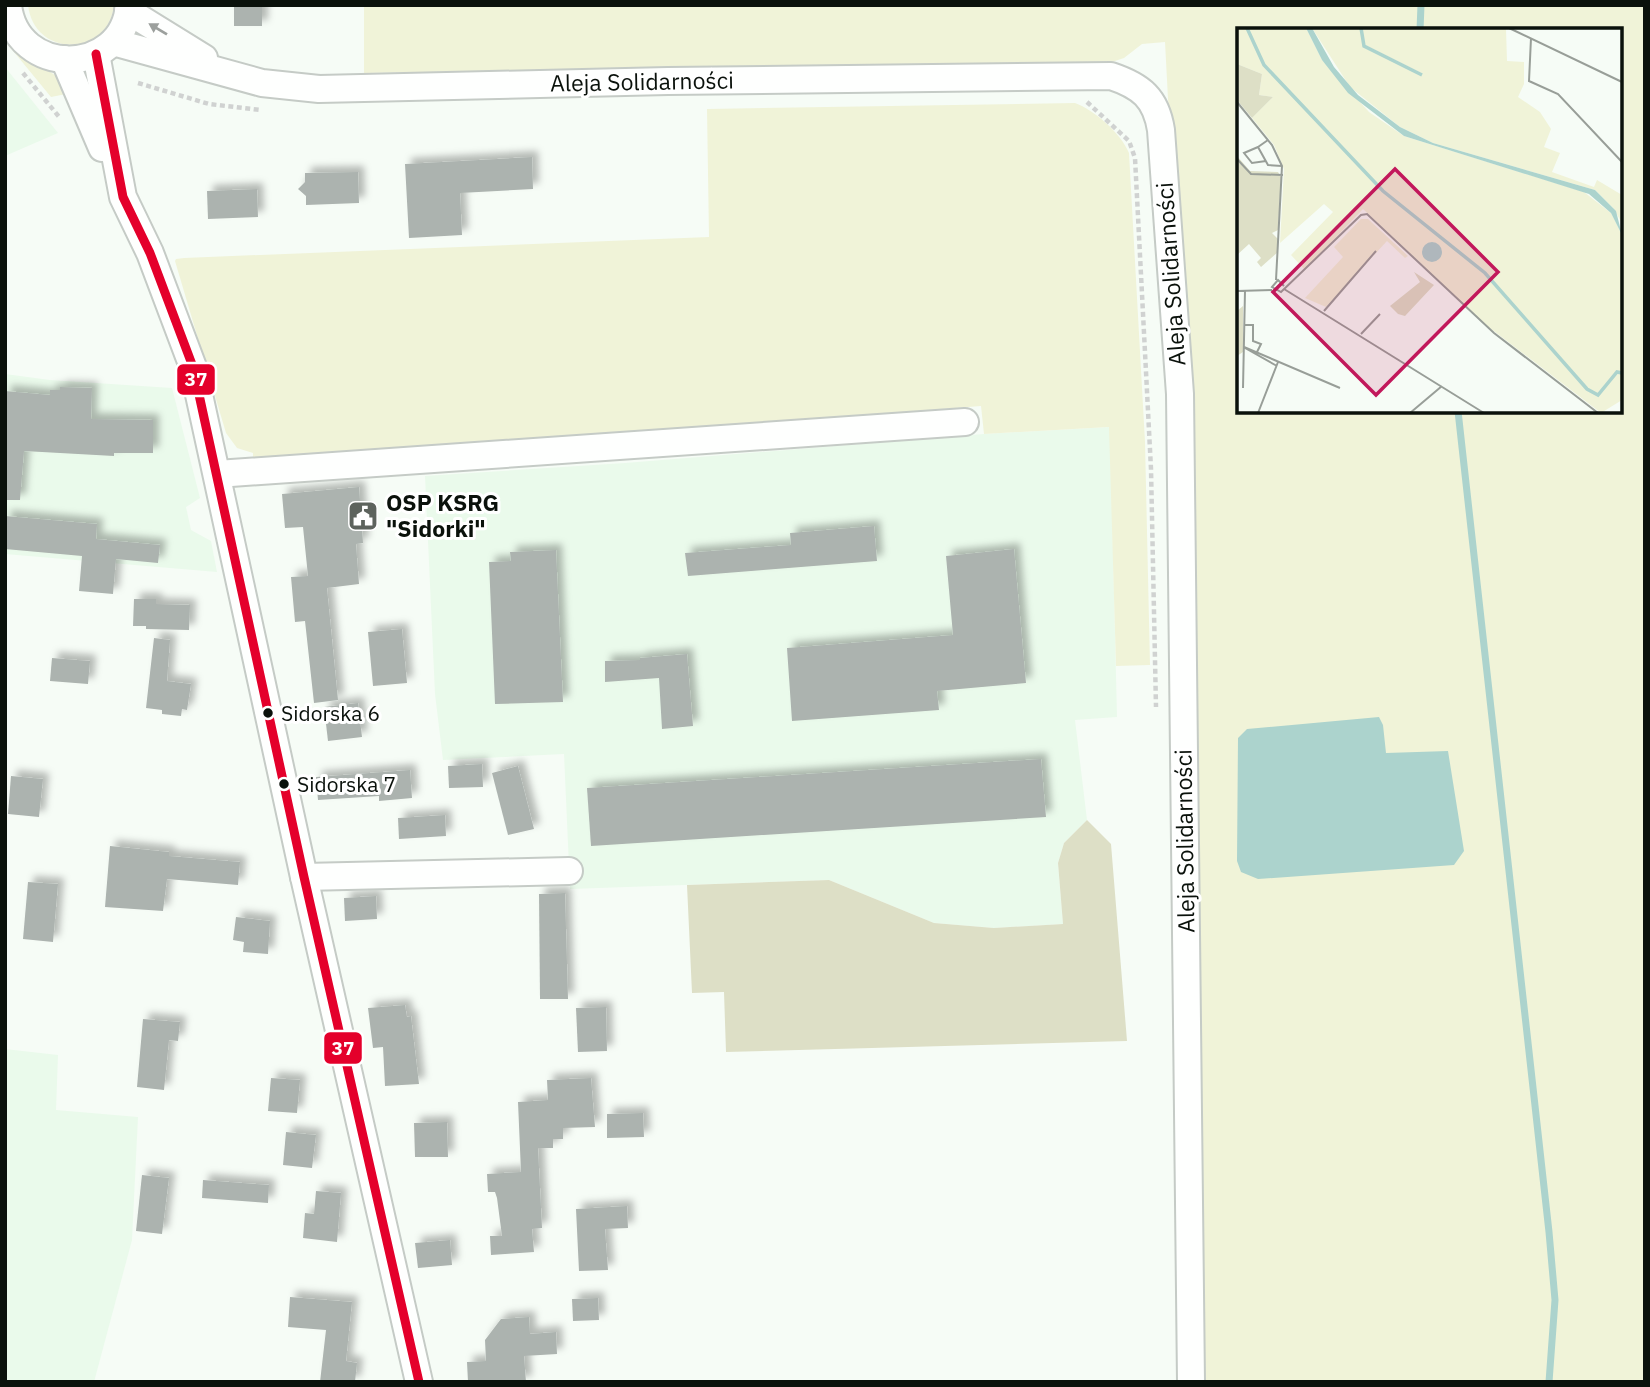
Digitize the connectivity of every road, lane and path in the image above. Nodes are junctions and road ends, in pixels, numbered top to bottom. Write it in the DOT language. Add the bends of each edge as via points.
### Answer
graph roads {
  1 [pos="8,5"];
  2 [pos="129,8"];
  3 [pos="104,48"];
  4 [pos="64,59"];
  5 [pos="23,72"];
  6 [pos="144,72"];
  7 [pos="229,73"];
  8 [pos="138,83"];
  9 [pos="134,90"];
  10 [pos="1087,102"];
  11 [pos="265,111"];
  12 [pos="58,115"];
  13 [pos="123,197"];
  14 [pos="965,422"];
  15 [pos="217,474"];
  16 [pos="1156,716"];
  17 [pos="569,871"];
  18 [pos="304,877"];
  19 [pos="419,1382"];
  20 [pos="1191,1382"];
  1 -- 4 [label="street" via="24,41 36,52"];
  2 -- 3 [label="street" via="123,28"];
  7 -- 2 [label="street, one-way"];
  3 -- 4 [label="street" via="74,61"];
  3 -- 7 [label="street"];
  3 -- 13 [label="street"];
  4 -- 13 [label="street"];
  5 -- 12 [label="path"];
  6 -- 8 [label="path"];
  7 -- 20 [label="street, Aleja Solidarności" via="262,83 319,89 1111,76 1153,101 1161,130 1180,394"];
  8 -- 9 [label="path"];
  8 -- 11 [label="path" via="209,104"];
  10 -- 16 [label="path" via="1129,141 1135,158 1151,469"];
  13 -- 15 [label="street" via="150,253 193,367"];
  14 -- 15 [label="street"];
  15 -- 18 [label="street"];
  17 -- 18 [label="street"];
  18 -- 19 [label="street"];
}
